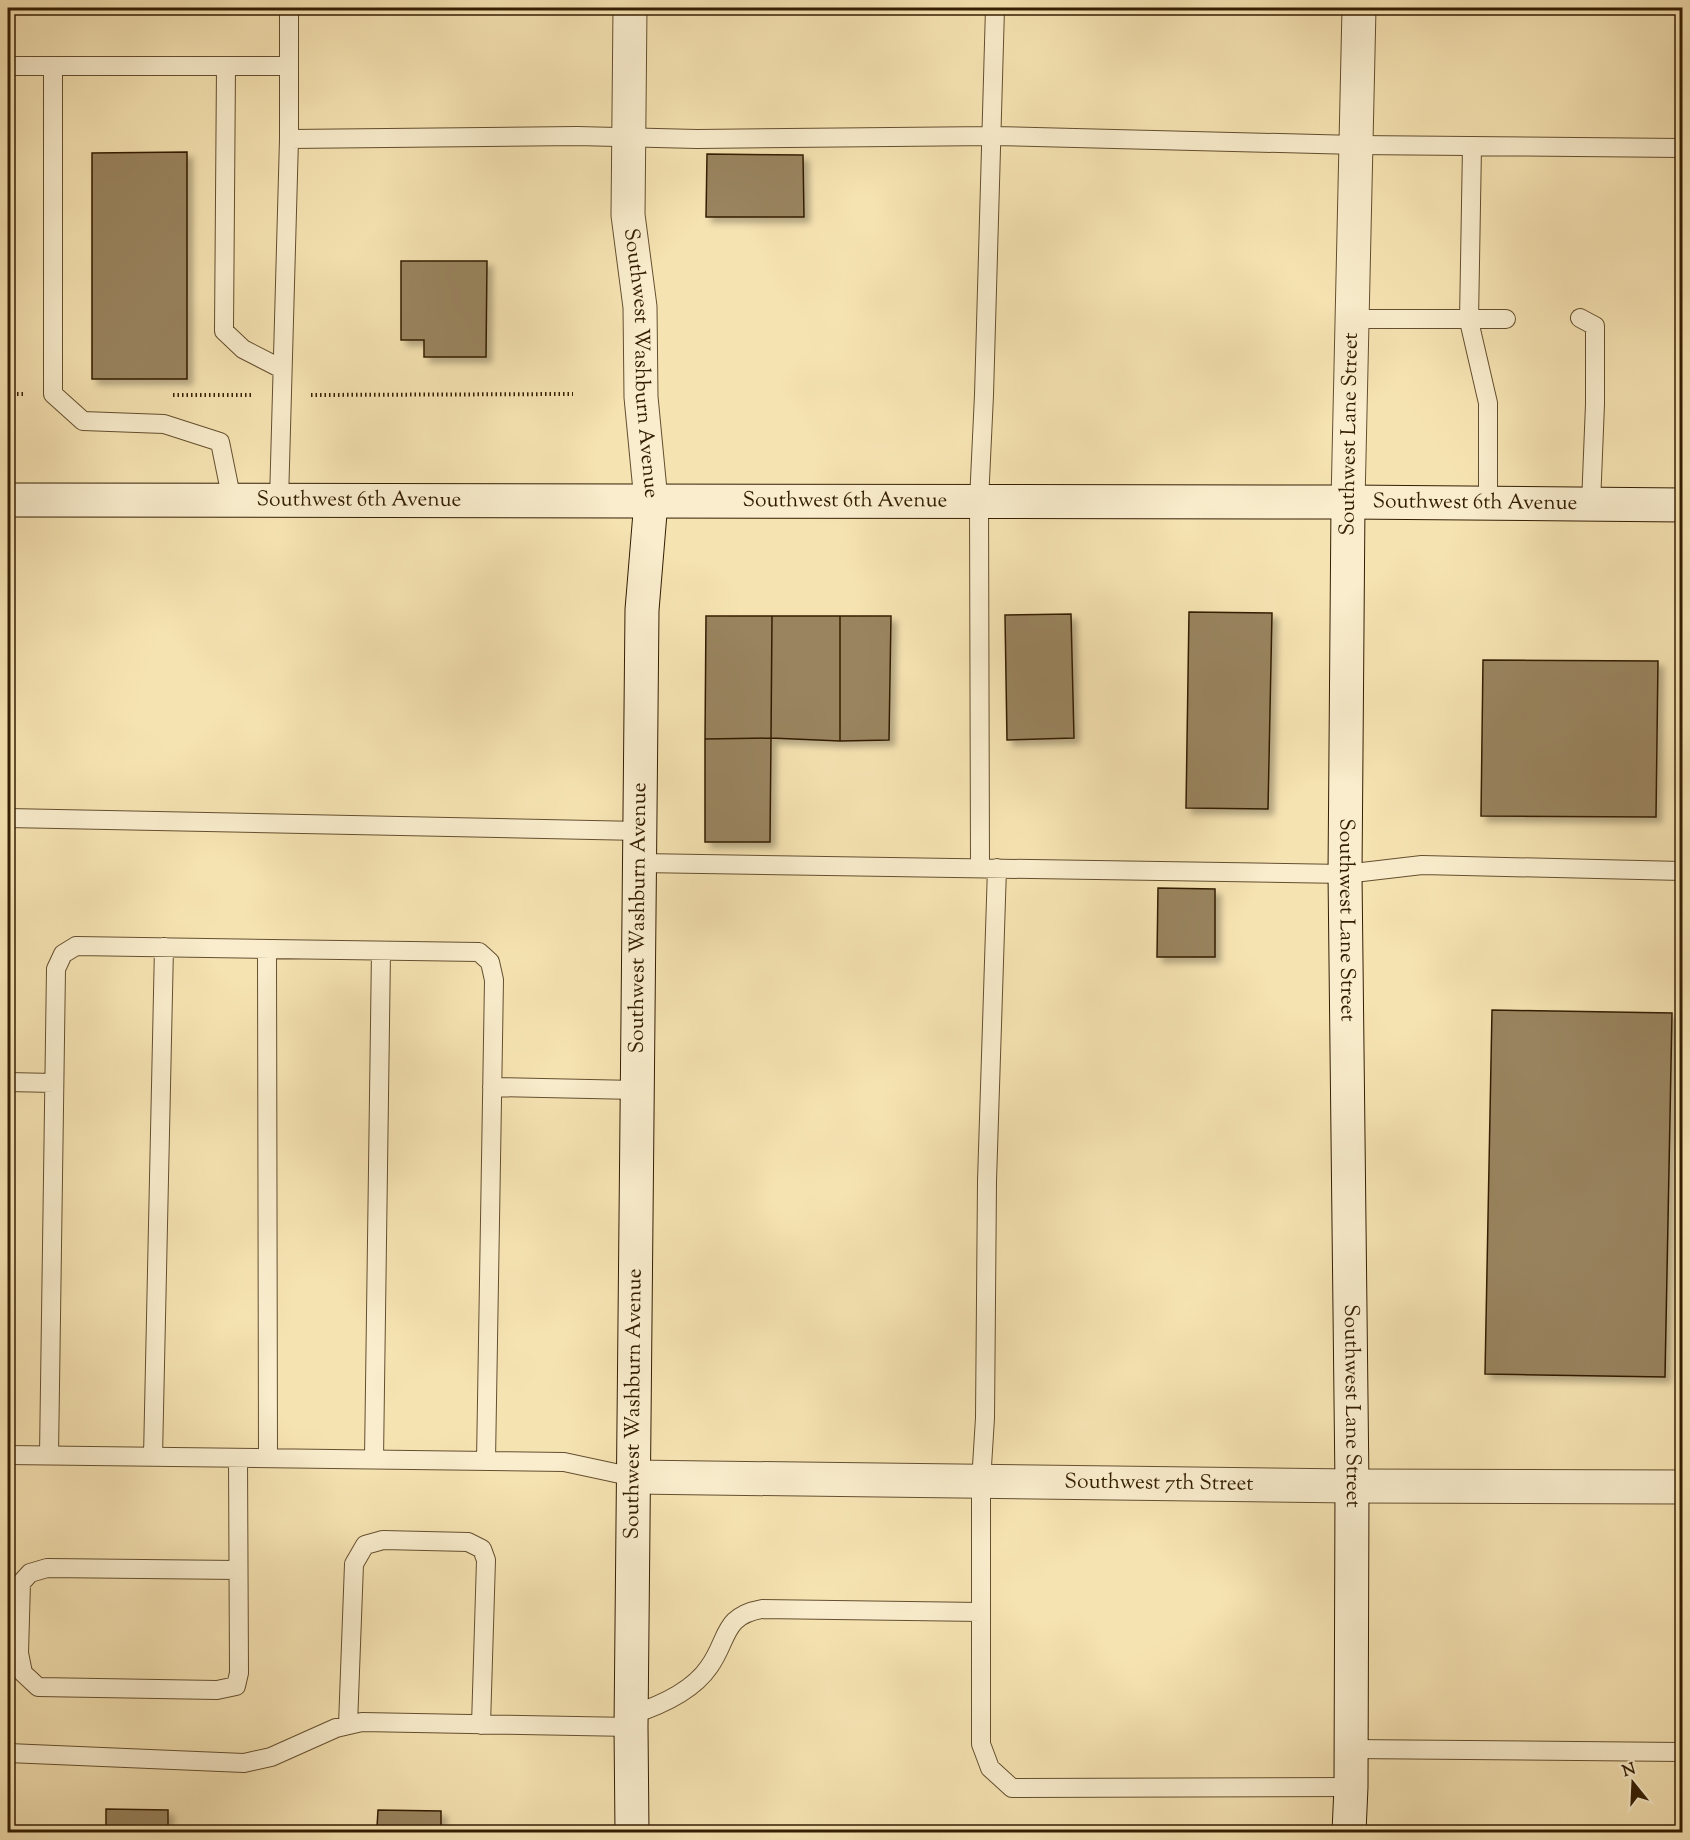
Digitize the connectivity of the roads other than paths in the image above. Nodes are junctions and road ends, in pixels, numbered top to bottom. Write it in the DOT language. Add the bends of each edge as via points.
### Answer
graph roads {
  1 [pos="290,8"];
  2 [pos="630,8"];
  3 [pos="995,8"];
  4 [pos="1359,8"];
  5 [pos="8,66"];
  6 [pos="53,66"];
  7 [pos="226,66"];
  8 [pos="289,66"];
  9 [pos="993,136"];
  10 [pos="628,138"];
  11 [pos="289,140"];
  12 [pos="1356,145"];
  13 [pos="1472,146"];
  14 [pos="1683,147"];
  15 [pos="1580,318"];
  16 [pos="1352,319"];
  17 [pos="1506,319"];
  18 [pos="1469,321"];
  19 [pos="282,369"];
  20 [pos="8,500"];
  21 [pos="232,501"];
  22 [pos="279,501"];
  23 [pos="651,501"];
  24 [pos="979,501"];
  25 [pos="1348,502"];
  26 [pos="1488,503"];
  27 [pos="1591,504"];
  28 [pos="1683,505"];
  29 [pos="8,818"];
  30 [pos="640,847"];
  31 [pos="988,868"];
  32 [pos="1683,871"];
  33 [pos="1346,874"];
  34 [pos="164,947"];
  35 [pos="267,949"];
  36 [pos="381,951"];
  37 [pos="8,1082"];
  38 [pos="54,1083"];
  39 [pos="492,1087"];
  40 [pos="636,1090"];
  41 [pos="8,1455"];
  42 [pos="49,1455"];
  43 [pos="153,1457"];
  44 [pos="238,1458"];
  45 [pos="268,1458"];
  46 [pos="374,1459"];
  47 [pos="486,1461"];
  48 [pos="634,1477"];
  49 [pos="981,1482"];
  50 [pos="1352,1486"];
  51 [pos="1683,1487"];
  52 [pos="238,1570"];
  53 [pos="981,1612"];
  54 [pos="631,1721"];
  55 [pos="348,1725"];
  56 [pos="481,1725"];
  57 [pos="1350,1749"];
  58 [pos="1683,1752"];
  59 [pos="8,1753"];
  60 [pos="1351,1787"];
  61 [pos="632,1833"];
  62 [pos="1349,1833"];
  1 -- 8 [label="lane"];
  2 -- 10 [label="main road, Southwest Washburn Avenue"];
  3 -- 9 [label="lane"];
  4 -- 12 [label="main road, Southwest Lane Street"];
  5 -- 6 [label="lane"];
  6 -- 7 [label="lane"];
  6 -- 21 [label="lane" via="53,394 83,421 164,424 220,442"];
  7 -- 8 [label="lane"];
  7 -- 19 [label="lane" via="224,331 243,349"];
  8 -- 11 [label="lane"];
  9 -- 10 [label="lane"];
  9 -- 12 [label="lane"];
  9 -- 24 [label="lane"];
  10 -- 11 [label="lane"];
  10 -- 23 [label="main road, Southwest Washburn Avenue" via="628,214 640,307 641,398"];
  11 -- 19 [label="lane"];
  12 -- 13 [label="lane"];
  12 -- 16 [label="main road, Southwest Lane Street"];
  13 -- 14 [label="lane"];
  13 -- 18 [label="lane"];
  15 -- 27 [label="lane" via="1595,326"];
  16 -- 18 [label="lane"];
  16 -- 25 [label="main road, Southwest Lane Street"];
  17 -- 18 [label="lane"];
  18 -- 26 [label="lane" via="1488,403"];
  19 -- 22 [label="lane"];
  20 -- 21 [label="main road, Southwest 6th Avenue"];
  21 -- 22 [label="main road, Southwest 6th Avenue"];
  22 -- 23 [label="main road, Southwest 6th Avenue"];
  23 -- 24 [label="main road, Southwest 6th Avenue"];
  23 -- 30 [label="main road, Southwest Washburn Avenue" via="642,610"];
  24 -- 25 [label="main road, Southwest 6th Avenue"];
  24 -- 31 [label="lane"];
  25 -- 26 [label="main road, Southwest 6th Avenue"];
  25 -- 33 [label="main road, Southwest Lane Street"];
  26 -- 27 [label="main road, Southwest 6th Avenue"];
  27 -- 28 [label="main road, Southwest 6th Avenue"];
  29 -- 30 [label="lane"];
  30 -- 31 [label="lane"];
  30 -- 40 [label="main road, Southwest Washburn Avenue"];
  31 -- 33 [label="lane"];
  31 -- 49 [label="lane" via="985,1419"];
  32 -- 33 [label="lane" via="1422,865"];
  33 -- 50 [label="main road, Southwest Lane Street"];
  34 -- 35 [label="lane"];
  34 -- 38 [label="lane" via="76,946 63,954 56,969"];
  34 -- 43 [label="lane"];
  35 -- 36 [label="lane"];
  35 -- 45 [label="lane"];
  36 -- 39 [label="lane" via="479,952 490,962 494,980"];
  36 -- 46 [label="lane"];
  37 -- 38 [label="lane"];
  38 -- 42 [label="lane"];
  39 -- 40 [label="lane"];
  39 -- 47 [label="lane"];
  40 -- 48 [label="main road, Southwest Washburn Avenue"];
  41 -- 42 [label="lane"];
  42 -- 43 [label="lane"];
  43 -- 44 [label="lane"];
  44 -- 45 [label="lane"];
  44 -- 52 [label="lane"];
  45 -- 46 [label="lane"];
  46 -- 47 [label="lane"];
  47 -- 48 [label="lane" via="564,1462"];
  48 -- 49 [label="main road, Southwest 7th Street"];
  48 -- 54 [label="main road, Southwest Washburn Avenue"];
  49 -- 50 [label="main road, Southwest 7th Street"];
  49 -- 53 [label="lane"];
  50 -- 51 [label="main road, Southwest 7th Street"];
  50 -- 57 [label="main road, Southwest Lane Street"];
  52 -- 52 [label="lane" via="236,1686 217,1690 38,1687 23,1673 19,1653 21,1583 30,1573 47,1568"];
  53 -- 54 [label="lane" via="746,1612 735,1619 709,1668 689,1688"];
  53 -- 60 [label="lane" via="981,1743 990,1768 1012,1788"];
  54 -- 56 [label="lane"];
  54 -- 61 [label="main road, Southwest Washburn Avenue"];
  55 -- 56 [label="lane"];
  55 -- 56 [label="lane" via="354,1564 365,1545 383,1540 468,1542 482,1550 486,1560"];
  55 -- 59 [label="lane" via="271,1757 244,1763"];
  57 -- 58 [label="lane"];
  57 -- 60 [label="main road, Southwest Lane Street"];
  60 -- 62 [label="main road, Southwest Lane Street"];
}
